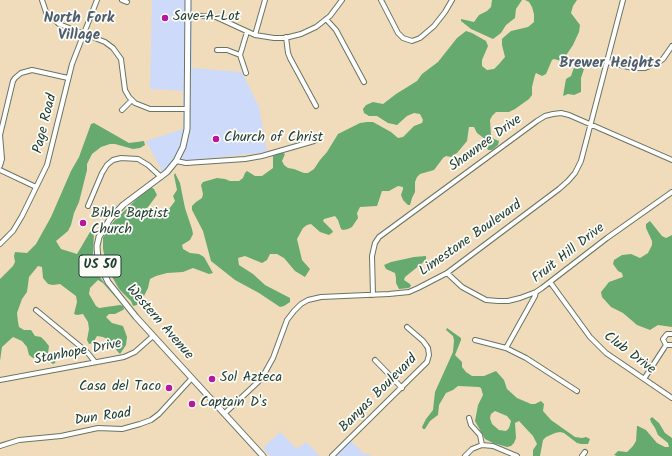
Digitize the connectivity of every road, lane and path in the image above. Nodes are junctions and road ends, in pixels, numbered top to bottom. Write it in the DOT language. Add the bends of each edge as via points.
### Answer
graph roads {
  1 [pos="42,0"];
  2 [pos="97,0"];
  3 [pos="122,0"];
  4 [pos="188,0"];
  5 [pos="266,0"];
  6 [pos="342,0"];
  7 [pos="381,0"];
  8 [pos="453,0"];
  9 [pos="456,0"];
  10 [pos="623,0"];
  11 [pos="127,2"];
  12 [pos="188,15"];
  13 [pos="326,19"];
  14 [pos="247,32"];
  15 [pos="84,34"];
  16 [pos="255,35"];
  17 [pos="286,37"];
  18 [pos="672,46"];
  19 [pos="217,50"];
  20 [pos="240,55"];
  21 [pos="607,62"];
  22 [pos="246,73"];
  23 [pos="68,78"];
  24 [pos="364,82"];
  25 [pos="132,100"];
  26 [pos="316,106"];
  27 [pos="122,110"];
  28 [pos="187,110"];
  29 [pos="590,124"];
  30 [pos="314,141"];
  31 [pos="672,160"];
  32 [pos="176,161"];
  33 [pos="0,166"];
  34 [pos="0,170"];
  35 [pos="161,176"];
  36 [pos="36,187"];
  37 [pos="672,192"];
  38 [pos="88,206"];
  39 [pos="0,244"];
  40 [pos="446,272"];
  41 [pos="550,282"];
  42 [pos="536,292"];
  43 [pos="373,295"];
  44 [pos="36,310"];
  45 [pos="407,327"];
  46 [pos="672,334"];
  47 [pos="153,336"];
  48 [pos="475,340"];
  49 [pos="666,345"];
  50 [pos="672,345"];
  51 [pos="506,348"];
  52 [pos="375,360"];
  53 [pos="95,362"];
  54 [pos="192,378"];
  55 [pos="644,379"];
  56 [pos="0,380"];
  57 [pos="402,388"];
  58 [pos="577,390"];
  59 [pos="672,398"];
  60 [pos="224,414"];
  61 [pos="469,418"];
  62 [pos="482,445"];
  63 [pos="0,446"];
  64 [pos="263,456"];
  65 [pos="332,456"];
  66 [pos="465,456"];
  67 [pos="517,456"];
  1 -- 15 [label="street" via="46,12 54,20"];
  2 -- 15 [label="street, Page Road"];
  3 -- 11 [label="street"];
  4 -- 12 [label="main road, Western Avenue / US 50"];
  5 -- 16 [label="street"];
  6 -- 13 [label="street"];
  7 -- 8 [label="street" via="398,33 412,41 420,38 434,26"];
  8 -- 9 [label="street"];
  10 -- 21 [label="street, Limestone Boulevard"];
  12 -- 14 [label="street" via="216,17"];
  12 -- 28 [label="main road, Western Avenue / US 50"];
  13 -- 17 [label="street" via="305,32"];
  13 -- 24 [label="street" via="336,30"];
  14 -- 16 [label="street"];
  14 -- 20 [label="street"];
  15 -- 23 [label="street, Page Road"];
  15 -- 25 [label="street" via="105,42 116,52 122,64 125,90"];
  16 -- 17 [label="street"];
  17 -- 26 [label="street" via="290,58"];
  18 -- 21 [label="street" via="663,59 645,68"];
  19 -- 20 [label="street" via="227,50"];
  20 -- 22 [label="street"];
  21 -- 29 [label="street, Limestone Boulevard"];
  23 -- 33 [label="street" via="32,70 21,72 15,78 0,135"];
  23 -- 36 [label="street, Page Road" via="50,159"];
  25 -- 27 [label="street"];
  25 -- 28 [label="street" via="150,109"];
  28 -- 32 [label="main road, Western Avenue / US 50" via="185,140"];
  29 -- 31 [label="street, Shawnee Drive"];
  29 -- 40 [label="street, Limestone Boulevard" via="580,161 568,181"];
  29 -- 43 [label="street, Shawnee Drive" via="562,113 545,116 379,236 371,261"];
  30 -- 32 [label="street" via="251,158 186,163"];
  32 -- 35 [label="main road, Western Avenue / US 50"];
  34 -- 36 [label="street"];
  35 -- 38 [label="street" via="138,159 117,158 105,168"];
  35 -- 47 [label="main road, Western Avenue / US 50" via="123,205 110,219 97,246 98,260 108,282"];
  36 -- 39 [label="street, Page Road" via="16,226"];
  37 -- 41 [label="street, Fruit Hill Drive" via="606,238"];
  40 -- 42 [label="street" via="462,287 486,300 508,301"];
  40 -- 43 [label="street, Limestone Boulevard" via="409,292"];
  41 -- 42 [label="street, Fruit Hill Drive"];
  41 -- 55 [label="street, Club Drive" via="594,342"];
  42 -- 51 [label="street, Fruit Hill Drive"];
  43 -- 60 [label="street, Limestone Boulevard" via="321,297 301,304 287,320 273,358 258,382"];
  44 -- 53 [label="street" via="87,352"];
  45 -- 57 [label="street, Banyas Boulevard" via="423,341 428,348 428,355 427,362"];
  46 -- 49 [label="street" via="664,337"];
  47 -- 53 [label="street, Stanhope Drive" via="135,352 124,357"];
  47 -- 54 [label="main road, Western Avenue / US 50"];
  48 -- 51 [label="street"];
  49 -- 50 [label="street"];
  49 -- 55 [label="street"];
  51 -- 58 [label="street"];
  52 -- 57 [label="street"];
  53 -- 56 [label="street, Stanhope Drive"];
  54 -- 60 [label="main road, Western Avenue / US 50"];
  54 -- 63 [label="street, Dun Road" via="155,417 128,428 98,428 61,436 19,440"];
  55 -- 59 [label="street, Club Drive"];
  57 -- 65 [label="street, Banyas Boulevard"];
  60 -- 64 [label="main road, Western Avenue / US 50"];
  61 -- 62 [label="street" via="471,425 480,435"];
  62 -- 66 [label="street" via="472,449"];
  62 -- 67 [label="street" via="493,446"];
}
